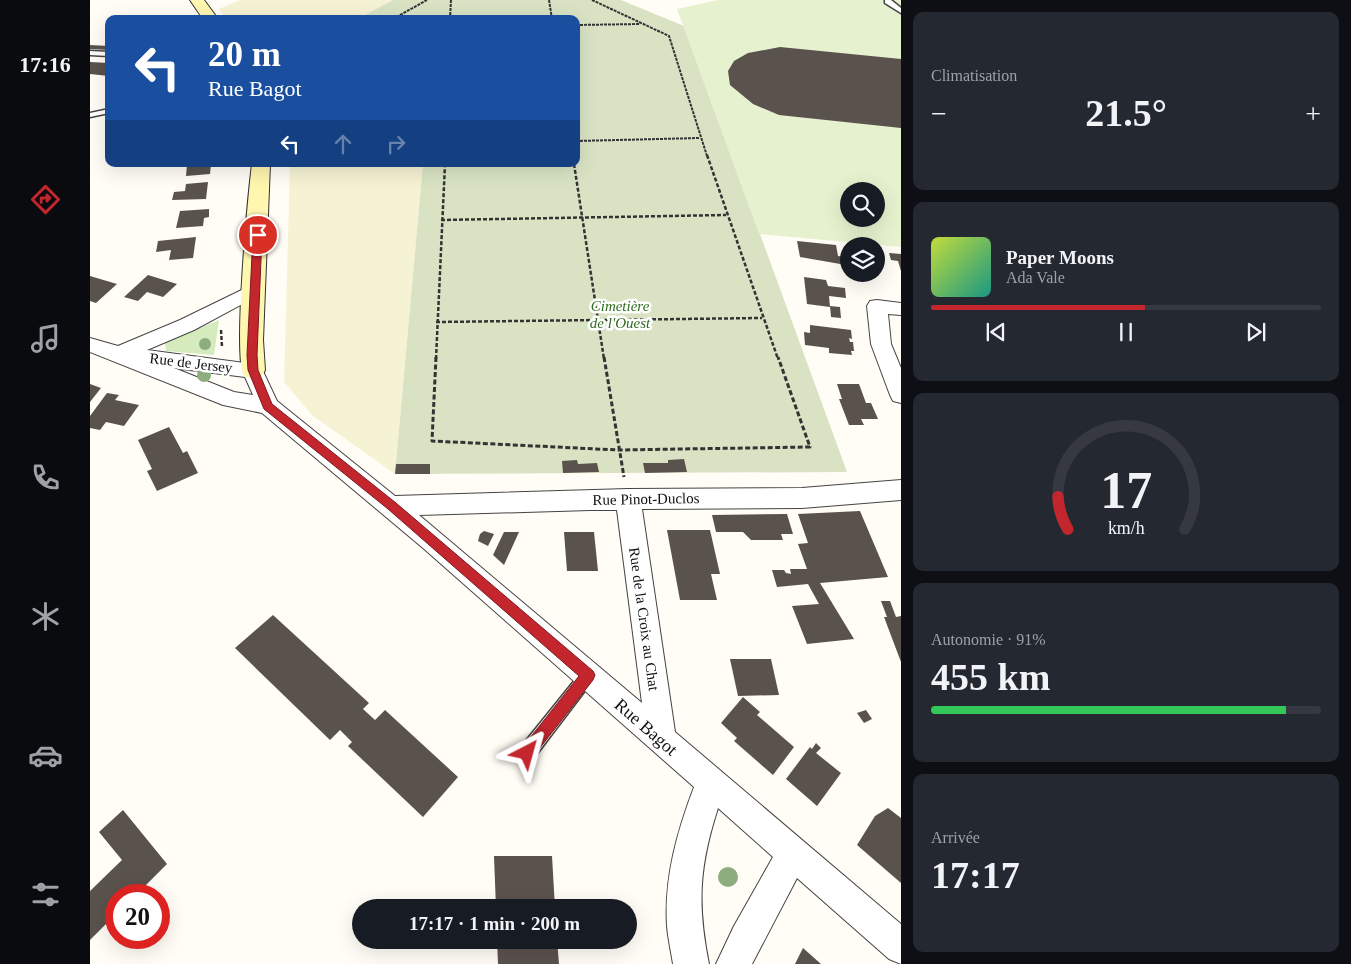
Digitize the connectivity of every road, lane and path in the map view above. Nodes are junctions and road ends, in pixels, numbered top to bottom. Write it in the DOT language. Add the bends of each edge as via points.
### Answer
graph roads {
  1 [pos="427,0"];
  2 [pos="451,0"];
  3 [pos="549,0"];
  4 [pos="592,0"];
  5 [pos="888,0"];
  6 [pos="190,2"];
  7 [pos="901,11"];
  8 [pos="193,15"];
  9 [pos="206,15"];
  10 [pos="400,15"];
  11 [pos="450,15"];
  12 [pos="551,15"];
  13 [pos="644,24"];
  14 [pos="580,25"];
  15 [pos="90,52"];
  16 [pos="105,54"];
  17 [pos="105,112"];
  18 [pos="90,115"];
  19 [pos="700,138"];
  20 [pos="580,141"];
  21 [pos="261,167"];
  22 [pos="445,167"];
  23 [pos="574,167"];
  24 [pos="726,214"];
  25 [pos="580,217"];
  26 [pos="441,220"];
  27 [pos="254,290"];
  28 [pos="901,309"];
  29 [pos="762,318"];
  30 [pos="598,320"];
  31 [pos="436,322"];
  32 [pos="90,345"];
  33 [pos="119,354"];
  34 [pos="253,370"];
  35 [pos="901,394"];
  36 [pos="268,406"];
  37 [pos="618,450"];
  38 [pos="901,490"];
  39 [pos="628,499"];
  40 [pos="392,506"];
  41 [pos="588,675"];
  42 [pos="661,739"];
  43 [pos="527,753"];
  44 [pos="711,784"];
  45 [pos="792,854"];
  46 [pos="901,947"];
  47 [pos="691,964"];
  48 [pos="734,964"];
  1 -- 10 [label="path"];
  2 -- 11 [label="path"];
  3 -- 12 [label="path"];
  4 -- 13 [label="path"];
  5 -- 7 [label="lane"];
  6 -- 8 [label="street"];
  6 -- 9 [label="street"];
  13 -- 14 [label="path"];
  13 -- 19 [label="path" via="669,36"];
  15 -- 16 [label="lane"];
  17 -- 18 [label="lane"];
  19 -- 20 [label="path"];
  19 -- 24 [label="path"];
  21 -- 27 [label="street"];
  22 -- 26 [label="path"];
  23 -- 25 [label="path"];
  24 -- 25 [label="path"];
  24 -- 29 [label="path"];
  25 -- 26 [label="path"];
  25 -- 30 [label="path"];
  26 -- 31 [label="path"];
  27 -- 33 [label="street, Rue de Jersey"];
  27 -- 34 [label="street"];
  28 -- 35 [label="street" via="877,306 881,344"];
  29 -- 30 [label="path"];
  29 -- 37 [label="path" via="810,447"];
  30 -- 31 [label="path"];
  30 -- 37 [label="path"];
  31 -- 37 [label="path" via="432,441"];
  32 -- 33 [label="street, Rue de Jersey"];
  33 -- 34 [label="street, Rue de Jersey"];
  33 -- 36 [label="street, Rue de Jersey" via="231,399"];
  34 -- 36 [label="street, Rue de Jersey"];
  36 -- 40 [label="street, Rue de Jersey"];
  37 -- 39 [label="path"];
  38 -- 39 [label="street, Rue Pinot-Duclos" via="802,498"];
  39 -- 40 [label="street, Rue Pinot-Duclos"];
  39 -- 42 [label="street, Rue de la Croix au Chat"];
  40 -- 41 [label="street, Rue Bagot"];
  41 -- 42 [label="street, Rue Bagot"];
  41 -- 43 [label="lane"];
  42 -- 44 [label="street, Rue Bagot"];
  44 -- 45 [label="street, Rue Bagot"];
  44 -- 47 [label="street" via="698,818 686,876 684,926"];
  45 -- 46 [label="street, Rue Bagot"];
  45 -- 48 [label="street"];
}
